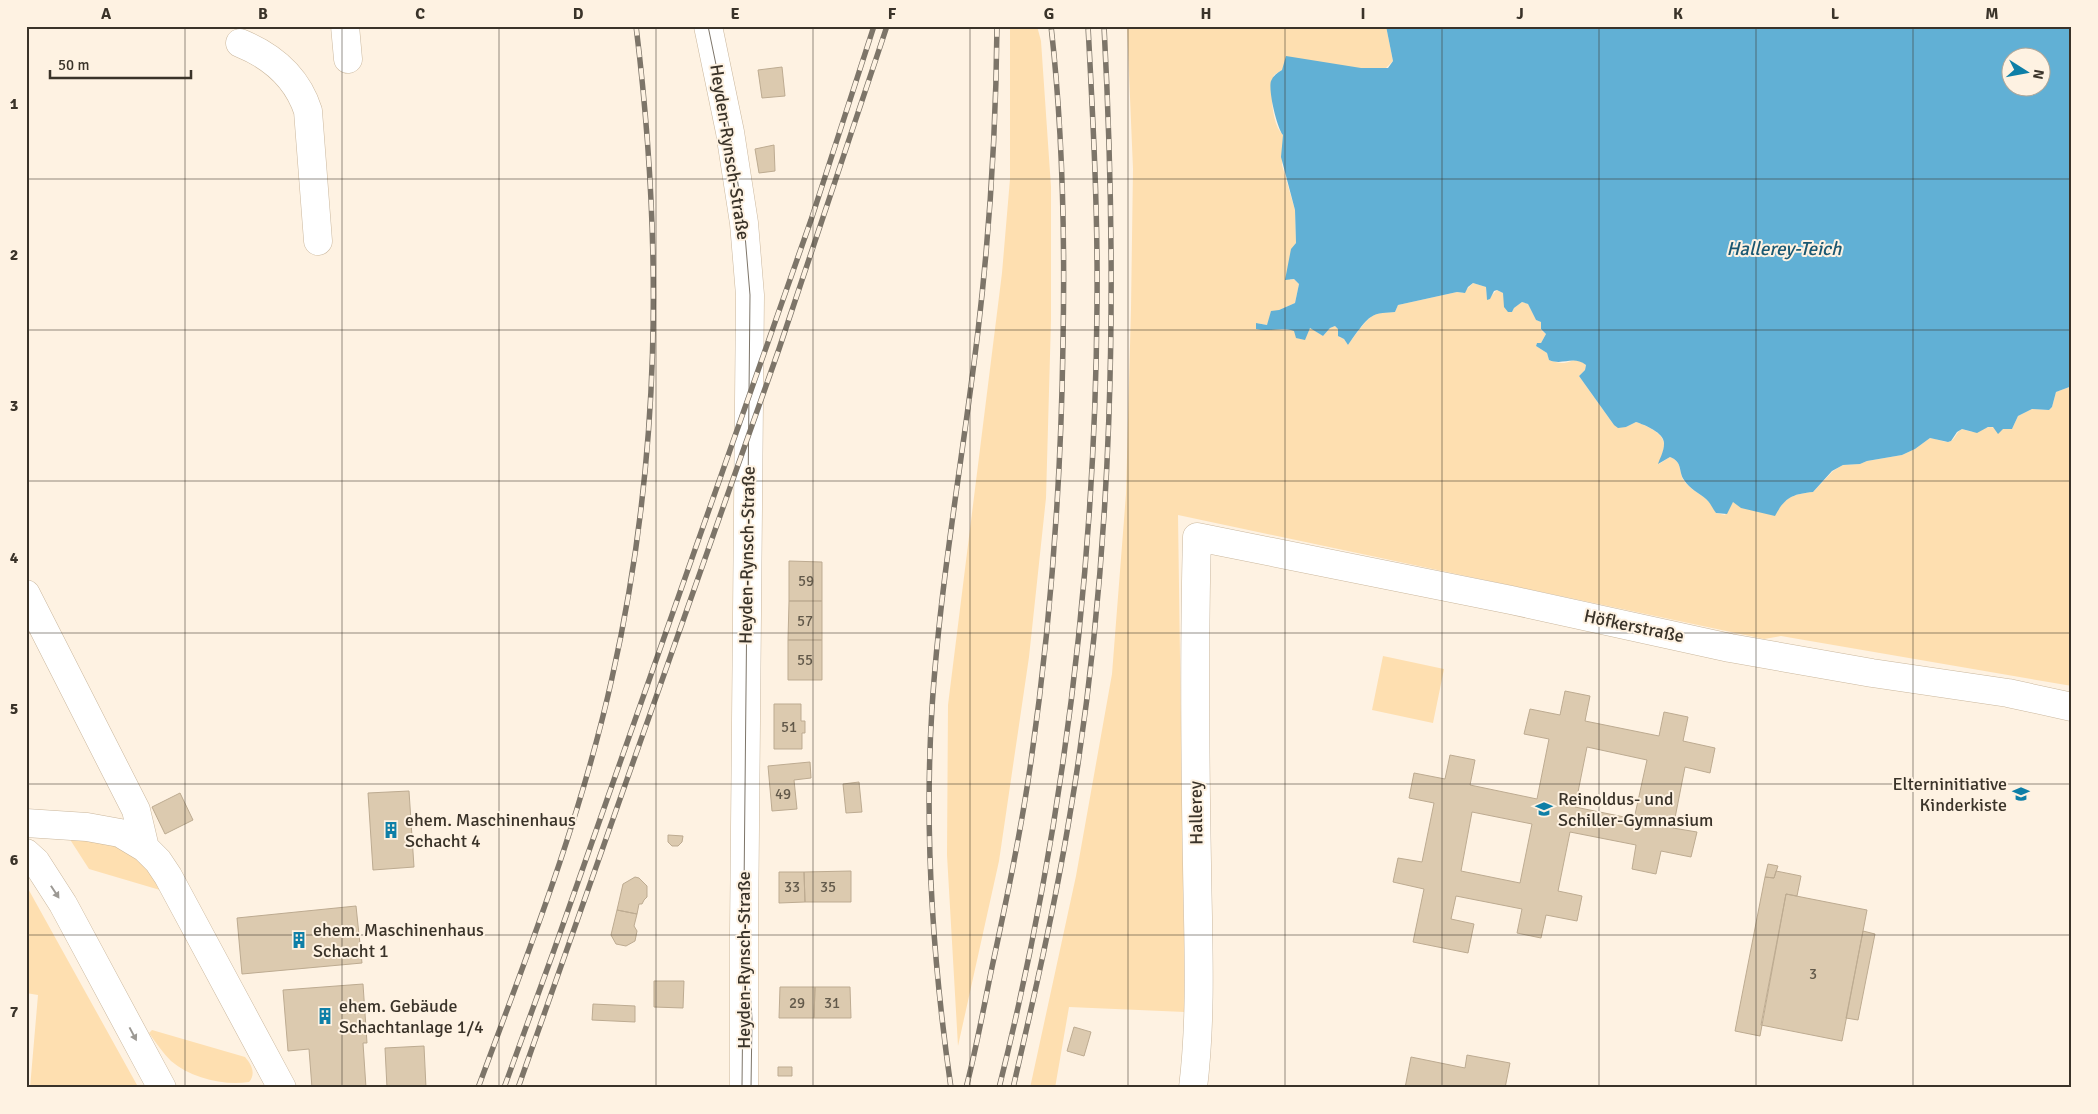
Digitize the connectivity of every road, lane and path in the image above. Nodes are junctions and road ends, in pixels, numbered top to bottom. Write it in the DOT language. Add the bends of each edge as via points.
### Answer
graph roads {
  1 [pos="345,26"];
  2 [pos="708,26"];
  3 [pos="240,43"];
  4 [pos="348,59"];
  5 [pos="318,240"];
  6 [pos="1197,537"];
  7 [pos="26,594"];
  8 [pos="2072,707"];
  9 [pos="26,823"];
  10 [pos="146,848"];
  11 [pos="26,852"];
  12 [pos="162,1088"];
  13 [pos="282,1088"];
  14 [pos="744,1088"];
  15 [pos="1193,1088"];
  1 -- 4 [label="street"];
  2 -- 14 [label="street, Heyden-Rynsch-Straße" via="740,196 750,295"];
  3 -- 5 [label="street" via="258,51 287,72 303,95 308,111"];
  6 -- 8 [label="street, Höfkerstraße" via="1730,648 2008,693"];
  6 -- 15 [label="street, Hallerey" via="1195,743 1199,951"];
  7 -- 10 [label="street" via="136,810"];
  9 -- 10 [label="street" via="120,833"];
  10 -- 13 [label="street" via="168,876"];
  11 -- 12 [label="street, one-way" via="63,904"];
}
